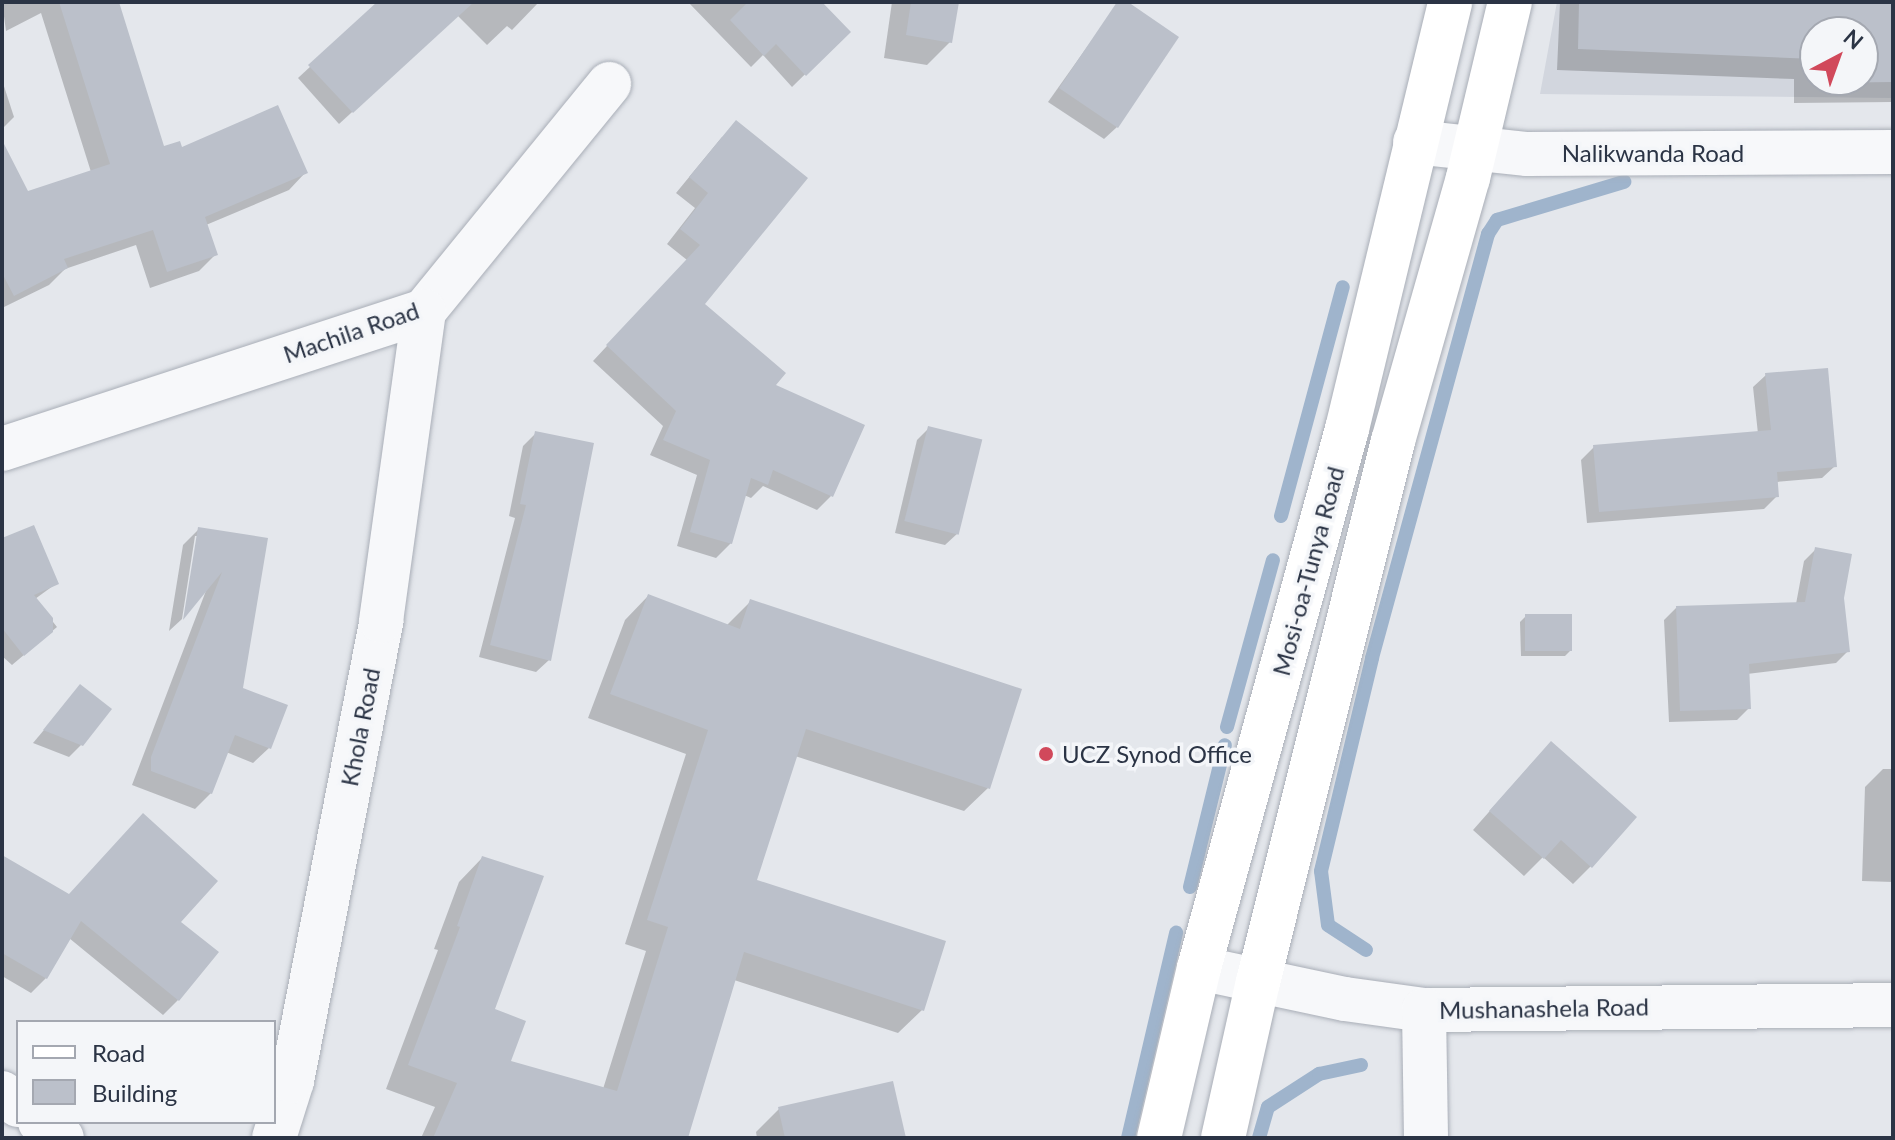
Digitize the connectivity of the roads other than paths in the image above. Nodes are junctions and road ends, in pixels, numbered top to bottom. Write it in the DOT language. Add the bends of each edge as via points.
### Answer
graph roads {
  1 [pos="1450,2"];
  2 [pos="1510,2"];
  3 [pos="609,84"];
  4 [pos="1415,142"];
  5 [pos="1474,150"];
  6 [pos="1893,152"];
  7 [pos="424,311"];
  8 [pos="2,449"];
  9 [pos="1199,968"];
  10 [pos="1258,982"];
  11 [pos="1893,1005"];
  12 [pos="1424,1010"];
  13 [pos="43,1124"];
  14 [pos="62,1138"];
  15 [pos="274,1138"];
  16 [pos="1159,1138"];
  17 [pos="1223,1138"];
  18 [pos="1426,1138"];
  1 -- 4 [label="main road, Mosi-oa-Tunya Road"];
  2 -- 5 [label="main road, Mosi-oa-Tunya Road"];
  3 -- 7 [label="street, Machila Road"];
  4 -- 5 [label="street, Nalikwanda Road"];
  4 -- 9 [label="main road, Mosi-oa-Tunya Road" via="1347,429"];
  5 -- 6 [label="street, Nalikwanda Road"];
  5 -- 10 [label="main road, Mosi-oa-Tunya Road" via="1393,441"];
  7 -- 8 [label="street, Machila Road"];
  7 -- 15 [label="street, Khola Road" via="381,621 292,1081"];
  9 -- 10 [label="street, Mushanashela Road"];
  9 -- 16 [label="main road, Mosi-oa-Tunya Road"];
  10 -- 12 [label="street, Mushanashela Road"];
  10 -- 17 [label="main road, Mosi-oa-Tunya Road"];
  11 -- 12 [label="street, Mushanashela Road"];
  12 -- 18 [label="street"];
  13 -- 14 [label="street"];
}
